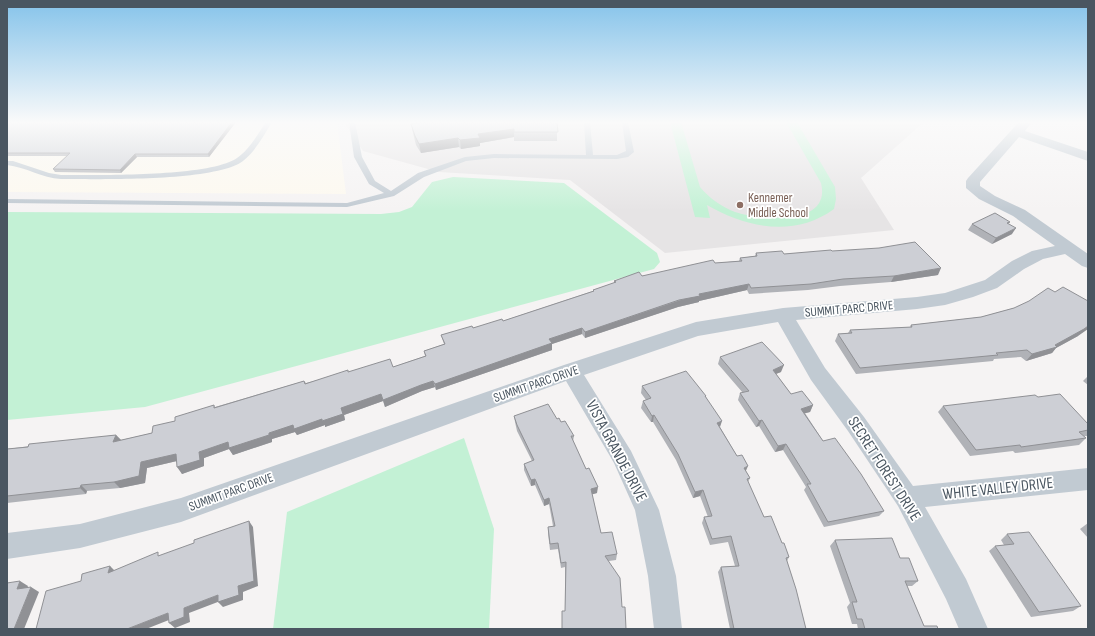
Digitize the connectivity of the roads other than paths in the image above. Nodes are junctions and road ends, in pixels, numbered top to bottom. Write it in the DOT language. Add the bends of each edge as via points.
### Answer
graph roads {
  1 [pos="246,152"];
  2 [pos="357,152"];
  3 [pos="590,152"];
  4 [pos="630,152"];
  5 [pos="1000,152"];
  6 [pos="1076,152"];
  7 [pos="590,157"];
  8 [pos="1088,157"];
  9 [pos="7,163"];
  10 [pos="391,194"];
  11 [pos="7,201"];
  12 [pos="1068,248"];
  13 [pos="1088,262"];
  14 [pos="783,315"];
  15 [pos="571,371"];
  16 [pos="1088,479"];
  17 [pos="907,498"];
  18 [pos="7,546"];
  19 [pos="668,629"];
  20 [pos="974,629"];
  1 -- 9 [label="lane" via="239,160 226,166 141,176 53,176"];
  2 -- 10 [label="lane" via="372,182"];
  3 -- 7 [label="lane"];
  4 -- 7 [label="lane" via="617,157"];
  5 -- 12 [label="street" via="973,181 973,188 982,196 1018,212"];
  6 -- 8 [label="street"];
  7 -- 10 [label="lane" via="494,156 465,159 421,175"];
  10 -- 11 [label="lane" via="347,205"];
  12 -- 13 [label="street"];
  12 -- 14 [label="street, SUMMIT PARC DRIVE" via="1038,255 991,284 945,299"];
  14 -- 15 [label="street, SUMMIT PARC DRIVE" via="730,322 696,330"];
  14 -- 17 [label="street, SECRET FOREST DRIVE" via="818,374"];
  15 -- 18 [label="street, SUMMIT PARC DRIVE" via="181,510 80,536"];
  15 -- 19 [label="street, VISTA GRANDE DRIVE" via="623,458 647,510 662,576"];
  16 -- 17 [label="street, WHITE VALLEY DRIVE"];
  17 -- 20 [label="street, SECRET FOREST DRIVE"];
}
